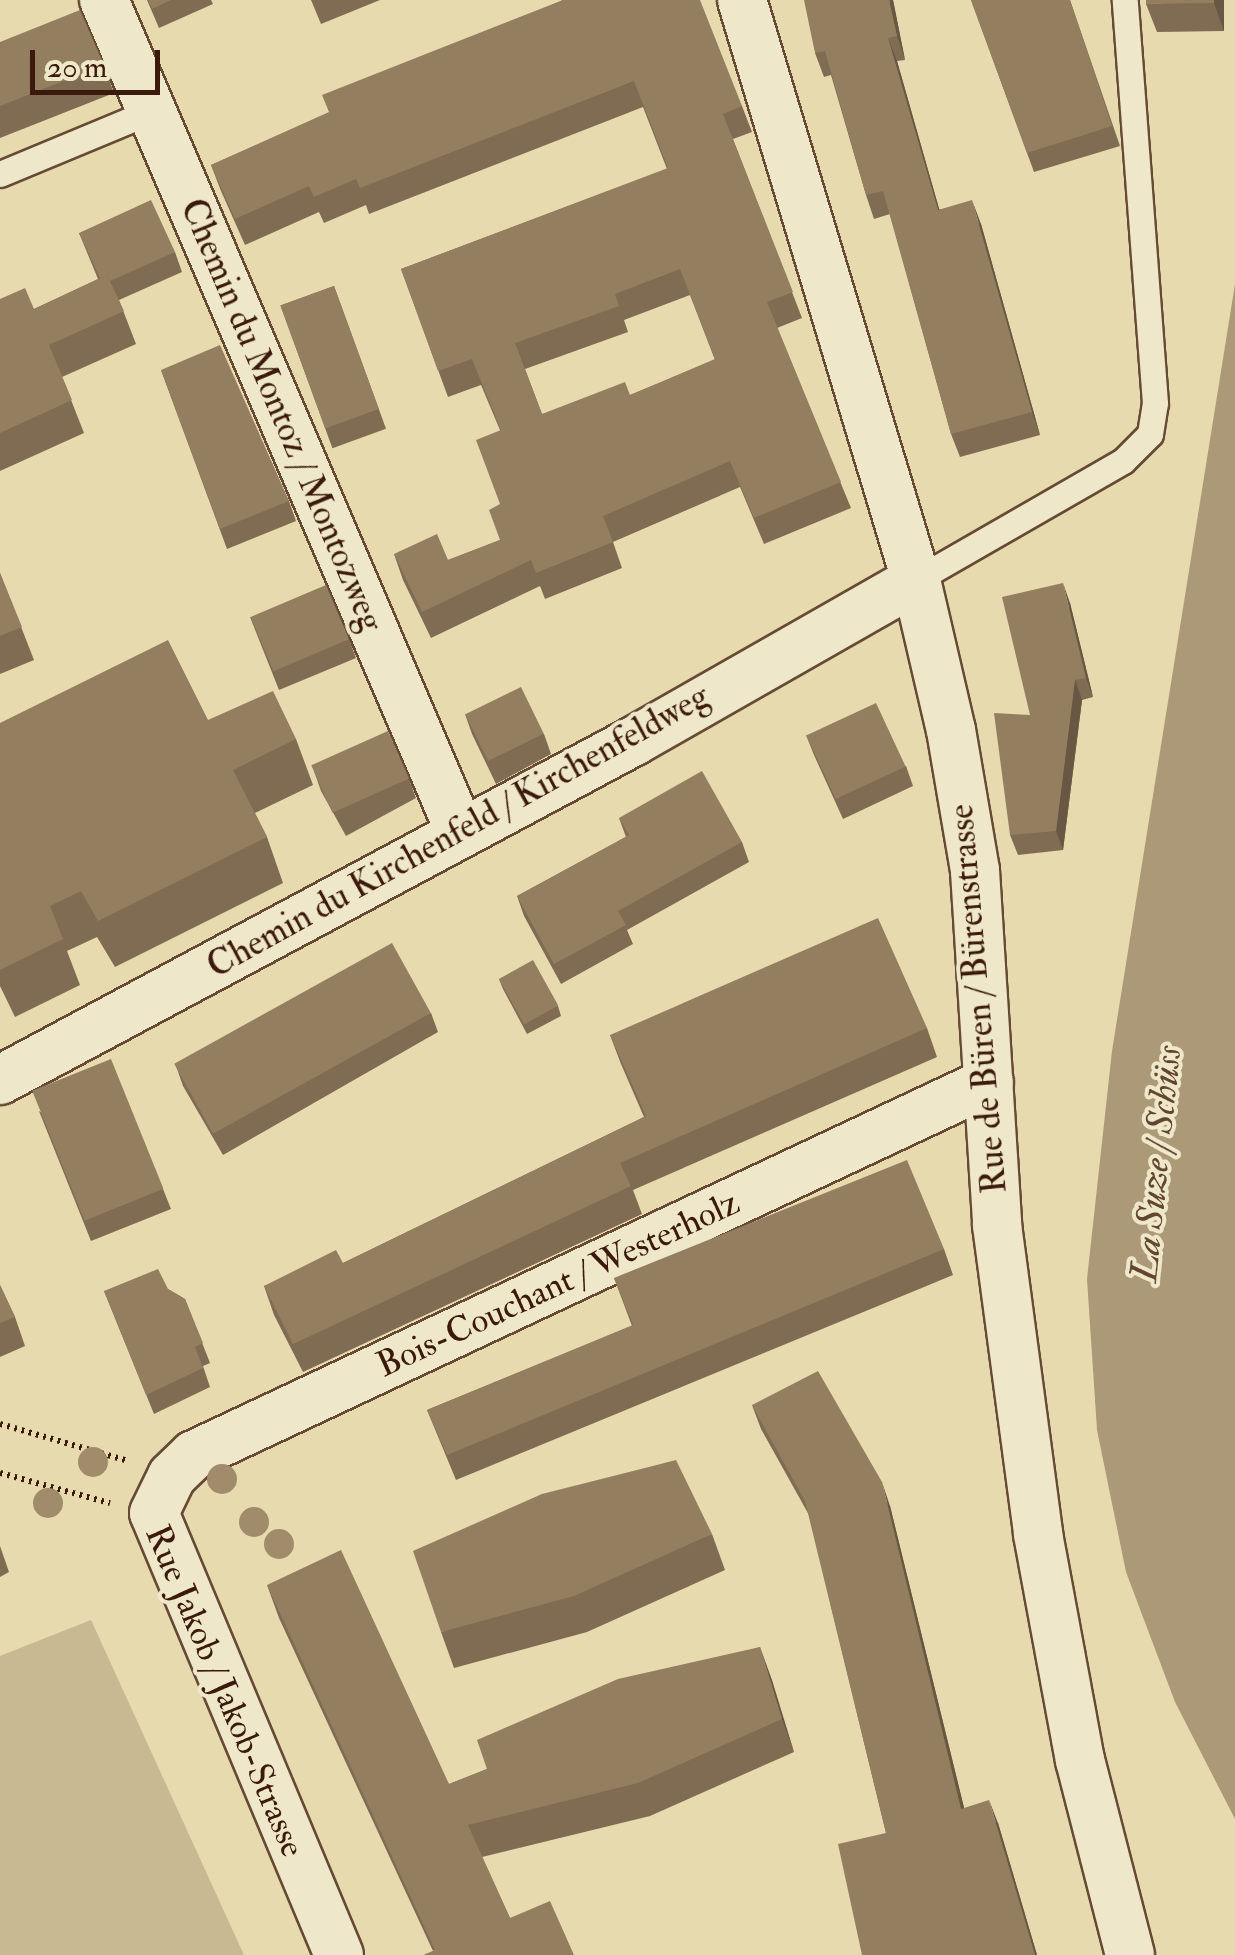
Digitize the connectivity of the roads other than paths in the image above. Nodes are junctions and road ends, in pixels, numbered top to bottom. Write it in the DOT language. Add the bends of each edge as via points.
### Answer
graph roads {
  1 [pos="104,0"];
  2 [pos="742,0"];
  3 [pos="1125,0"];
  4 [pos="151,110"];
  5 [pos="0,174"];
  6 [pos="916,580"];
  7 [pos="460,829"];
  8 [pos="0,1080"];
  9 [pos="988,1082"];
  10 [pos="163,1495"];
  11 [pos="338,1955"];
  12 [pos="1130,1955"];
  1 -- 4 [label="street, Chemin du Montoz / Montozweg"];
  2 -- 6 [label="street, Rue de Büren / Bürenstrasse"];
  3 -- 6 [label="lane" via="1155,404 1150,434 1123,460"];
  4 -- 5 [label="lane"];
  4 -- 7 [label="street, Chemin du Montoz / Montozweg"];
  6 -- 7 [label="street, Chemin du Kirchenfeld / Kirchenfeldweg" via="634,741"];
  6 -- 9 [label="street, Rue de Büren / Bürenstrasse" via="975,871"];
  7 -- 8 [label="street, Chemin du Kirchenfeld / Kirchenfeldweg"];
  9 -- 10 [label="street, Bois-Couchant / Westerholz" via="194,1455"];
  9 -- 12 [label="street, Rue de Büren / Bürenstrasse" via="997,1225 1038,1534 1080,1760"];
  10 -- 11 [label="street, Rue Jakob / Jakob-Strasse"];
}
